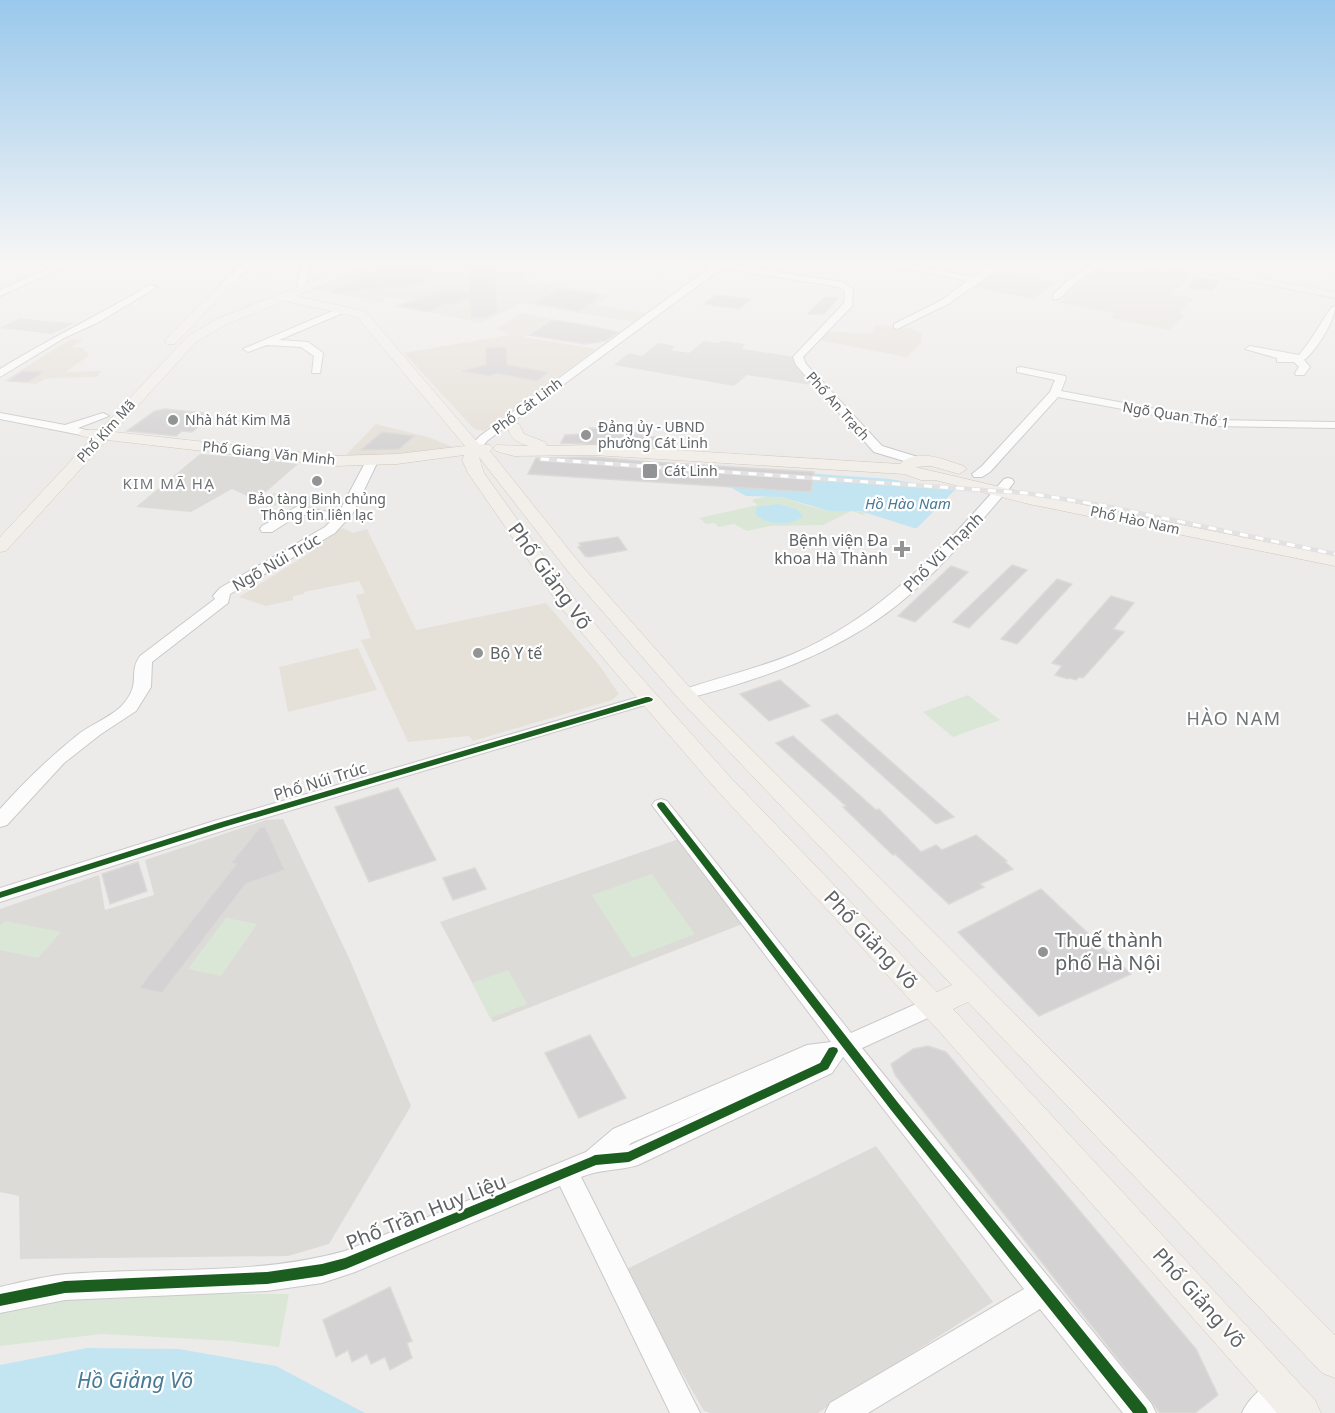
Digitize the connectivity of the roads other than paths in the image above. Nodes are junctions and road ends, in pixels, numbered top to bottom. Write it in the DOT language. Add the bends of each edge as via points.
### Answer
graph roads {
  1 [pos="81,327"];
  2 [pos="185,327"];
  3 [pos="212,327"];
  4 [pos="299,327"];
  5 [pos="373,327"];
  6 [pos="639,327"];
  7 [pos="827,327"];
  8 [pos="1322,327"];
  9 [pos="294,329"];
  10 [pos="173,339"];
  11 [pos="192,339"];
  12 [pos="265,342"];
  13 [pos="304,344"];
  14 [pos="248,349"];
  15 [pos="1250,349"];
  16 [pos="161,351"];
  17 [pos="1297,359"];
  18 [pos="1281,360"];
  19 [pos="1022,370"];
  20 [pos="316,371"];
  21 [pos="1299,373"];
  22 [pos="0,374"];
  23 [pos="131,384"];
  24 [pos="1055,393"];
  25 [pos="0,416"];
  26 [pos="103,416"];
  27 [pos="1335,425"];
  28 [pos="514,427"];
  29 [pos="64,428"];
  30 [pos="94,434"];
  31 [pos="540,445"];
  32 [pos="474,448"];
  33 [pos="593,450"];
  34 [pos="496,451"];
  35 [pos="431,455"];
  36 [pos="372,461"];
  37 [pos="911,465"];
  38 [pos="476,473"];
  39 [pos="974,478"];
  40 [pos="1004,486"];
  41 [pos="341,518"];
  42 [pos="1179,523"];
  43 [pos="21,525"];
  44 [pos="1,526"];
  45 [pos="267,529"];
  46 [pos="0,547"];
  47 [pos="1335,551"];
  48 [pos="566,557"];
  49 [pos="1335,561"];
  50 [pos="540,563"];
  51 [pos="685,694"];
  52 [pos="649,699"];
  53 [pos="661,805"];
  54 [pos="0,821"];
  55 [pos="0,895"];
  56 [pos="971,988"];
  57 [pos="933,1006"];
  58 [pos="839,1048"];
  59 [pos="566,1173"];
  60 [pos="1044,1292"];
  61 [pos="0,1300"];
  62 [pos="1335,1360"];
  63 [pos="1280,1405"];
  64 [pos="685,1413"];
  65 [pos="840,1413"];
  66 [pos="1141,1413"];
  1 -- 22 [label="street"];
  2 -- 10 [label="main road"];
  3 -- 11 [label="main road, Phố Kim Mã"];
  4 -- 9 [label="street"];
  5 -- 32 [label="main road, Phố Giảng Võ"];
  6 -- 32 [label="street, Phố Cát Linh"];
  7 -- 37 [label="street, Phố An Trạch" via="798,357 801,365 878,449"];
  8 -- 17 [label="street" via="1317,342"];
  9 -- 12 [label="street"];
  9 -- 13 [label="street"];
  10 -- 11 [label="main road"];
  10 -- 16 [label="main road"];
  11 -- 30 [label="main road, Phố Kim Mã"];
  12 -- 13 [label="street"];
  12 -- 14 [label="street"];
  13 -- 20 [label="street" via="319,355"];
  15 -- 17 [label="street"];
  17 -- 18 [label="street"];
  17 -- 21 [label="street" via="1305,367"];
  19 -- 24 [label="street" via="1061,378"];
  23 -- 26 [label="main road, Phố Kim Mã"];
  24 -- 27 [label="street, Ngõ Quan Thổ 1" via="1213,423"];
  24 -- 39 [label="street"];
  25 -- 29 [label="street, Phố Giang Văn Minh"];
  26 -- 29 [label="street, Phố Giang Văn Minh"];
  26 -- 30 [label="main road, Phố Kim Mã"];
  28 -- 31 [label="main road" via="518,437"];
  29 -- 30 [label="street, Phố Giang Văn Minh"];
  30 -- 36 [label="main road, Phố Giang Văn Minh" via="323,460"];
  30 -- 43 [label="main road, Phố Kim Mã"];
  30 -- 44 [label="main road, Phố Kim Mã"];
  31 -- 33 [label="main road, Phố Hào Nam"];
  31 -- 34 [label="main road, Phố Hào Nam" via="516,444"];
  32 -- 34 [label="main road, Phố Giảng Võ"];
  32 -- 35 [label="main road, Phố Giang Văn Minh"];
  32 -- 38 [label="main road" via="470,460"];
  33 -- 34 [label="main road, Phố Hào Nam"];
  33 -- 37 [label="main road, Phố Hào Nam"];
  34 -- 48 [label="main road, Phố Giảng Võ" via="499,474"];
  35 -- 36 [label="main road, Phố Giang Văn Minh"];
  35 -- 38 [label="main road" via="458,457"];
  36 -- 41 [label="street, Ngõ Núi Trúc"];
  37 -- 39 [label="main road, Phố Hào Nam" via="921,475 939,470"];
  38 -- 50 [label="main road, Phố Giảng Võ"];
  39 -- 40 [label="main road, Phố Hào Nam"];
  40 -- 42 [label="main road, Phố Hào Nam"];
  40 -- 51 [label="street, Phố Vũ Thạnh" via="916,583 878,613 800,656"];
  41 -- 45 [label="street" via="298,510"];
  41 -- 54 [label="street, Ngõ Núi Trúc" via="330,530 225,591 220,596 224,600 146,658 142,665 143,687 130,707 58,759"];
  42 -- 47 [label="main road, Phố Hào Nam"];
  42 -- 49 [label="main road, Phố Hào Nam"];
  43 -- 44 [label="main road"];
  43 -- 46 [label="main road, Phố Kim Mã"];
  48 -- 50 [label="main road"];
  48 -- 51 [label="main road, Phố Giảng Võ"];
  50 -- 52 [label="main road, Phố Giảng Võ" via="588,630"];
  51 -- 56 [label="main road, Phố Giảng Võ"];
  52 -- 55 [label="street, Phố Núi Trúc" via="221,825"];
  52 -- 57 [label="main road, Phố Giảng Võ"];
  53 -- 58 [label="street"];
  56 -- 57 [label="main road"];
  56 -- 62 [label="main road, Phố Giảng Võ"];
  57 -- 58 [label="street, Phố Trần Huy Liệu"];
  57 -- 63 [label="main road, Phố Giảng Võ"];
  58 -- 59 [label="street, Phố Trần Huy Liệu" via="824,1066 640,1152 595,1160"];
  58 -- 60 [label="street"];
  59 -- 61 [label="street, Phố Trần Huy Liệu" via="322,1270 267,1278 64,1287"];
  59 -- 64 [label="street"];
  60 -- 65 [label="street"];
  60 -- 66 [label="street"];
}
